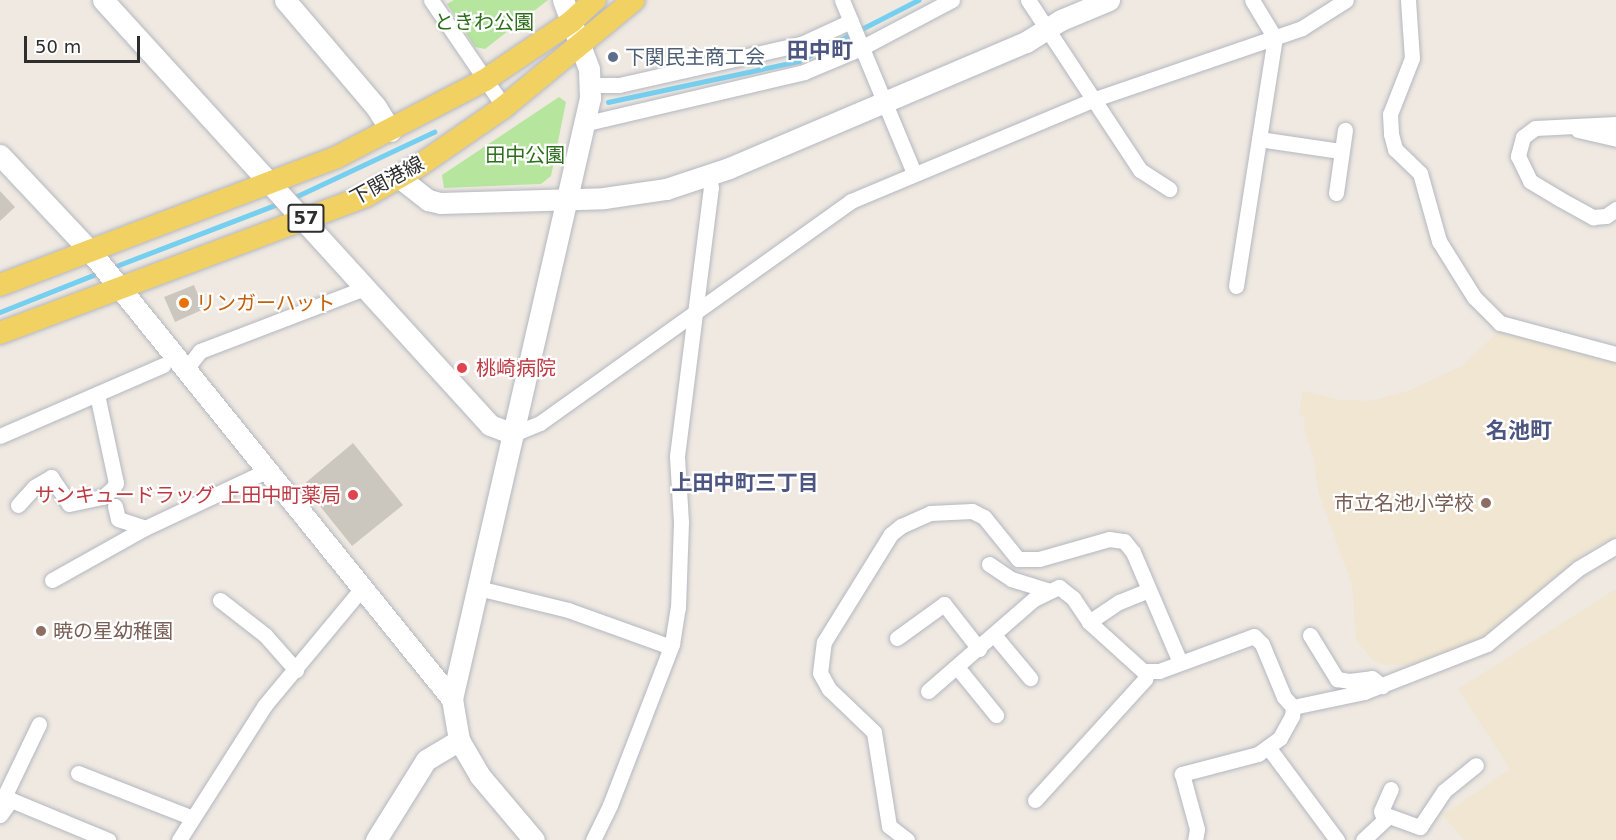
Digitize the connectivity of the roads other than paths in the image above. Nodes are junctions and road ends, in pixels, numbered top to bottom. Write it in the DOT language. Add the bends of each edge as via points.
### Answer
graph roads {
  1 [pos="103,0"];
  2 [pos="285,0"];
  3 [pos="431,0"];
  4 [pos="563,0"];
  5 [pos="595,0"];
  6 [pos="634,0"];
  7 [pos="842,0"];
  8 [pos="952,0"];
  9 [pos="1028,0"];
  10 [pos="1109,0"];
  11 [pos="1252,0"];
  12 [pos="1346,0"];
  13 [pos="1408,0"];
  14 [pos="571,22"];
  15 [pos="851,23"];
  16 [pos="1046,28"];
  17 [pos="1275,38"];
  18 [pos="860,45"];
  19 [pos="582,46"];
  20 [pos="484,80"];
  21 [pos="591,85"];
  22 [pos="1092,100"];
  23 [pos="884,102"];
  24 [pos="504,107"];
  25 [pos="1616,123"];
  26 [pos="583,124"];
  27 [pos="1557,125"];
  28 [pos="1345,130"];
  29 [pos="391,131"];
  30 [pos="1259,139"];
  31 [pos="1616,139"];
  32 [pos="1340,151"];
  33 [pos="0,155"];
  34 [pos="914,173"];
  35 [pos="709,175"];
  36 [pos="400,178"];
  37 [pos="273,187"];
  38 [pos="1169,189"];
  39 [pos="1336,193"];
  40 [pos="568,198"];
  41 [pos="1616,208"];
  42 [pos="299,216"];
  43 [pos="106,270"];
  44 [pos="0,285"];
  45 [pos="1236,286"];
  46 [pos="365,288"];
  47 [pos="696,312"];
  48 [pos="0,333"];
  49 [pos="1616,354"];
  50 [pos="163,364"];
  51 [pos="186,369"];
  52 [pos="97,394"];
  53 [pos="513,434"];
  54 [pos="0,436"];
  55 [pos="268,470"];
  56 [pos="18,505"];
  57 [pos="115,506"];
  58 [pos="145,528"];
  59 [pos="1616,546"];
  60 [pos="989,564"];
  61 [pos="52,580"];
  62 [pos="363,588"];
  63 [pos="478,588"];
  64 [pos="1047,590"];
  65 [pos="1149,590"];
  66 [pos="220,600"];
  67 [pos="1089,622"];
  68 [pos="1310,635"];
  69 [pos="995,636"];
  70 [pos="897,638"];
  71 [pos="671,647"];
  72 [pos="979,649"];
  73 [pos="1180,662"];
  74 [pos="957,667"];
  75 [pos="296,670"];
  76 [pos="1147,672"];
  77 [pos="1029,678"];
  78 [pos="1382,686"];
  79 [pos="928,690"];
  80 [pos="452,699"];
  81 [pos="1293,707"];
  82 [pos="996,715"];
  83 [pos="39,724"];
  84 [pos="459,740"];
  85 [pos="1268,747"];
  86 [pos="1476,765"];
  87 [pos="78,773"];
  88 [pos="1391,789"];
  89 [pos="11,800"];
  90 [pos="1035,800"];
  91 [pos="0,815"];
  92 [pos="193,818"];
  93 [pos="1384,820"];
  94 [pos="108,840"];
  95 [pos="179,840"];
  96 [pos="376,840"];
  97 [pos="534,840"];
  98 [pos="593,840"];
  99 [pos="907,840"];
  100 [pos="1195,840"];
  101 [pos="1337,840"];
  102 [pos="1363,840"];
  1 -- 37 [label="street"];
  2 -- 29 [label="street"];
  3 -- 20 [label="street"];
  4 -- 14 [label="street"];
  5 -- 14 [label="main road, 下関港線 / 57"];
  6 -- 19 [label="main road, 下関港線 / 57"];
  7 -- 15 [label="street"];
  8 -- 18 [label="street"];
  9 -- 16 [label="street"];
  10 -- 16 [label="street"];
  11 -- 17 [label="street"];
  12 -- 17 [label="street" via="1310,24"];
  13 -- 49 [label="street" via="1412,58 1390,114 1391,134 1395,149 1420,172 1439,241 1474,297 1500,323"];
  14 -- 19 [label="street"];
  14 -- 20 [label="main road, 下関港線 / 57"];
  15 -- 18 [label="street"];
  15 -- 21 [label="street" via="801,44 619,85"];
  16 -- 22 [label="street"];
  16 -- 23 [label="street" via="1026,42"];
  17 -- 22 [label="street"];
  17 -- 30 [label="street"];
  18 -- 23 [label="street"];
  18 -- 26 [label="street" via="804,72"];
  19 -- 21 [label="street"];
  19 -- 24 [label="main road, 下関港線 / 57"];
  20 -- 24 [label="street"];
  20 -- 29 [label="main road, 下関港線 / 57"];
  21 -- 26 [label="street"];
  22 -- 34 [label="street"];
  22 -- 38 [label="street" via="1140,170"];
  23 -- 34 [label="street"];
  23 -- 35 [label="street"];
  24 -- 36 [label="main road, 下関港線 / 57"];
  25 -- 27 [label="street"];
  26 -- 40 [label="street"];
  27 -- 31 [label="street"];
  27 -- 41 [label="street" via="1535,128 1523,137 1518,156 1525,176 1593,217 1606,216"];
  28 -- 32 [label="street"];
  29 -- 37 [label="main road, 下関港線 / 57"];
  30 -- 32 [label="street"];
  30 -- 45 [label="street"];
  32 -- 39 [label="street"];
  33 -- 43 [label="street"];
  34 -- 47 [label="street" via="838,208"];
  35 -- 40 [label="street" via="629,195"];
  35 -- 47 [label="street" via="711,188"];
  36 -- 40 [label="street" via="428,200 440,203"];
  36 -- 42 [label="main road, 下関港線 / 57" via="366,196"];
  37 -- 42 [label="street"];
  37 -- 43 [label="main road, 下関港線 / 57"];
  40 -- 53 [label="street"];
  42 -- 43 [label="main road, 下関港線 / 57"];
  42 -- 46 [label="street"];
  43 -- 44 [label="main road, 下関港線 / 57"];
  43 -- 48 [label="main road, 下関港線 / 57"];
  43 -- 51 [label="street"];
  46 -- 51 [label="street" via="200,351"];
  46 -- 53 [label="street" via="490,425"];
  47 -- 53 [label="street" via="540,423"];
  47 -- 71 [label="street" via="676,456 681,522 678,608"];
  50 -- 52 [label="street"];
  51 -- 55 [label="street"];
  52 -- 54 [label="street"];
  52 -- 56 [label="street" via="116,483 113,488 103,497 69,504 51,477 34,487"];
  53 -- 63 [label="street"];
  55 -- 58 [label="street"];
  55 -- 62 [label="street"];
  57 -- 58 [label="street" via="118,519"];
  58 -- 61 [label="street"];
  59 -- 78 [label="street" via="1579,568 1497,639"];
  60 -- 64 [label="street" via="1011,579"];
  62 -- 75 [label="street" via="345,605"];
  62 -- 80 [label="street"];
  63 -- 71 [label="street" via="568,610"];
  63 -- 80 [label="street"];
  64 -- 67 [label="street" via="1059,587 1067,591"];
  64 -- 69 [label="street"];
  65 -- 67 [label="street" via="1119,602"];
  65 -- 73 [label="street"];
  65 -- 99 [label="street" via="1129,544 1117,538 1040,558 1018,559 984,517 955,509 930,513 891,534 824,642 820,673 829,688 874,732 889,826"];
  66 -- 75 [label="street" via="266,635"];
  67 -- 76 [label="street"];
  68 -- 78 [label="street" via="1337,679 1372,678"];
  69 -- 72 [label="street"];
  69 -- 77 [label="street"];
  70 -- 72 [label="street" via="944,604"];
  71 -- 98 [label="street"];
  72 -- 74 [label="street"];
  73 -- 76 [label="street"];
  73 -- 81 [label="street" via="1254,636 1262,644 1284,697"];
  74 -- 79 [label="street"];
  74 -- 82 [label="street"];
  75 -- 92 [label="street" via="245,734"];
  76 -- 90 [label="street" via="1145,680"];
  78 -- 81 [label="street"];
  80 -- 84 [label="street"];
  81 -- 85 [label="street" via="1290,724"];
  83 -- 89 [label="street" via="4,797"];
  84 -- 96 [label="street" via="426,760"];
  84 -- 97 [label="street" via="480,776"];
  85 -- 100 [label="street" via="1242,759 1182,774 1197,829"];
  85 -- 101 [label="street"];
  86 -- 93 [label="street" via="1444,791 1420,827 1395,815"];
  87 -- 92 [label="street"];
  88 -- 93 [label="street" via="1381,812"];
  89 -- 91 [label="street"];
  89 -- 94 [label="street"];
  92 -- 95 [label="street"];
  93 -- 102 [label="street"];
}
